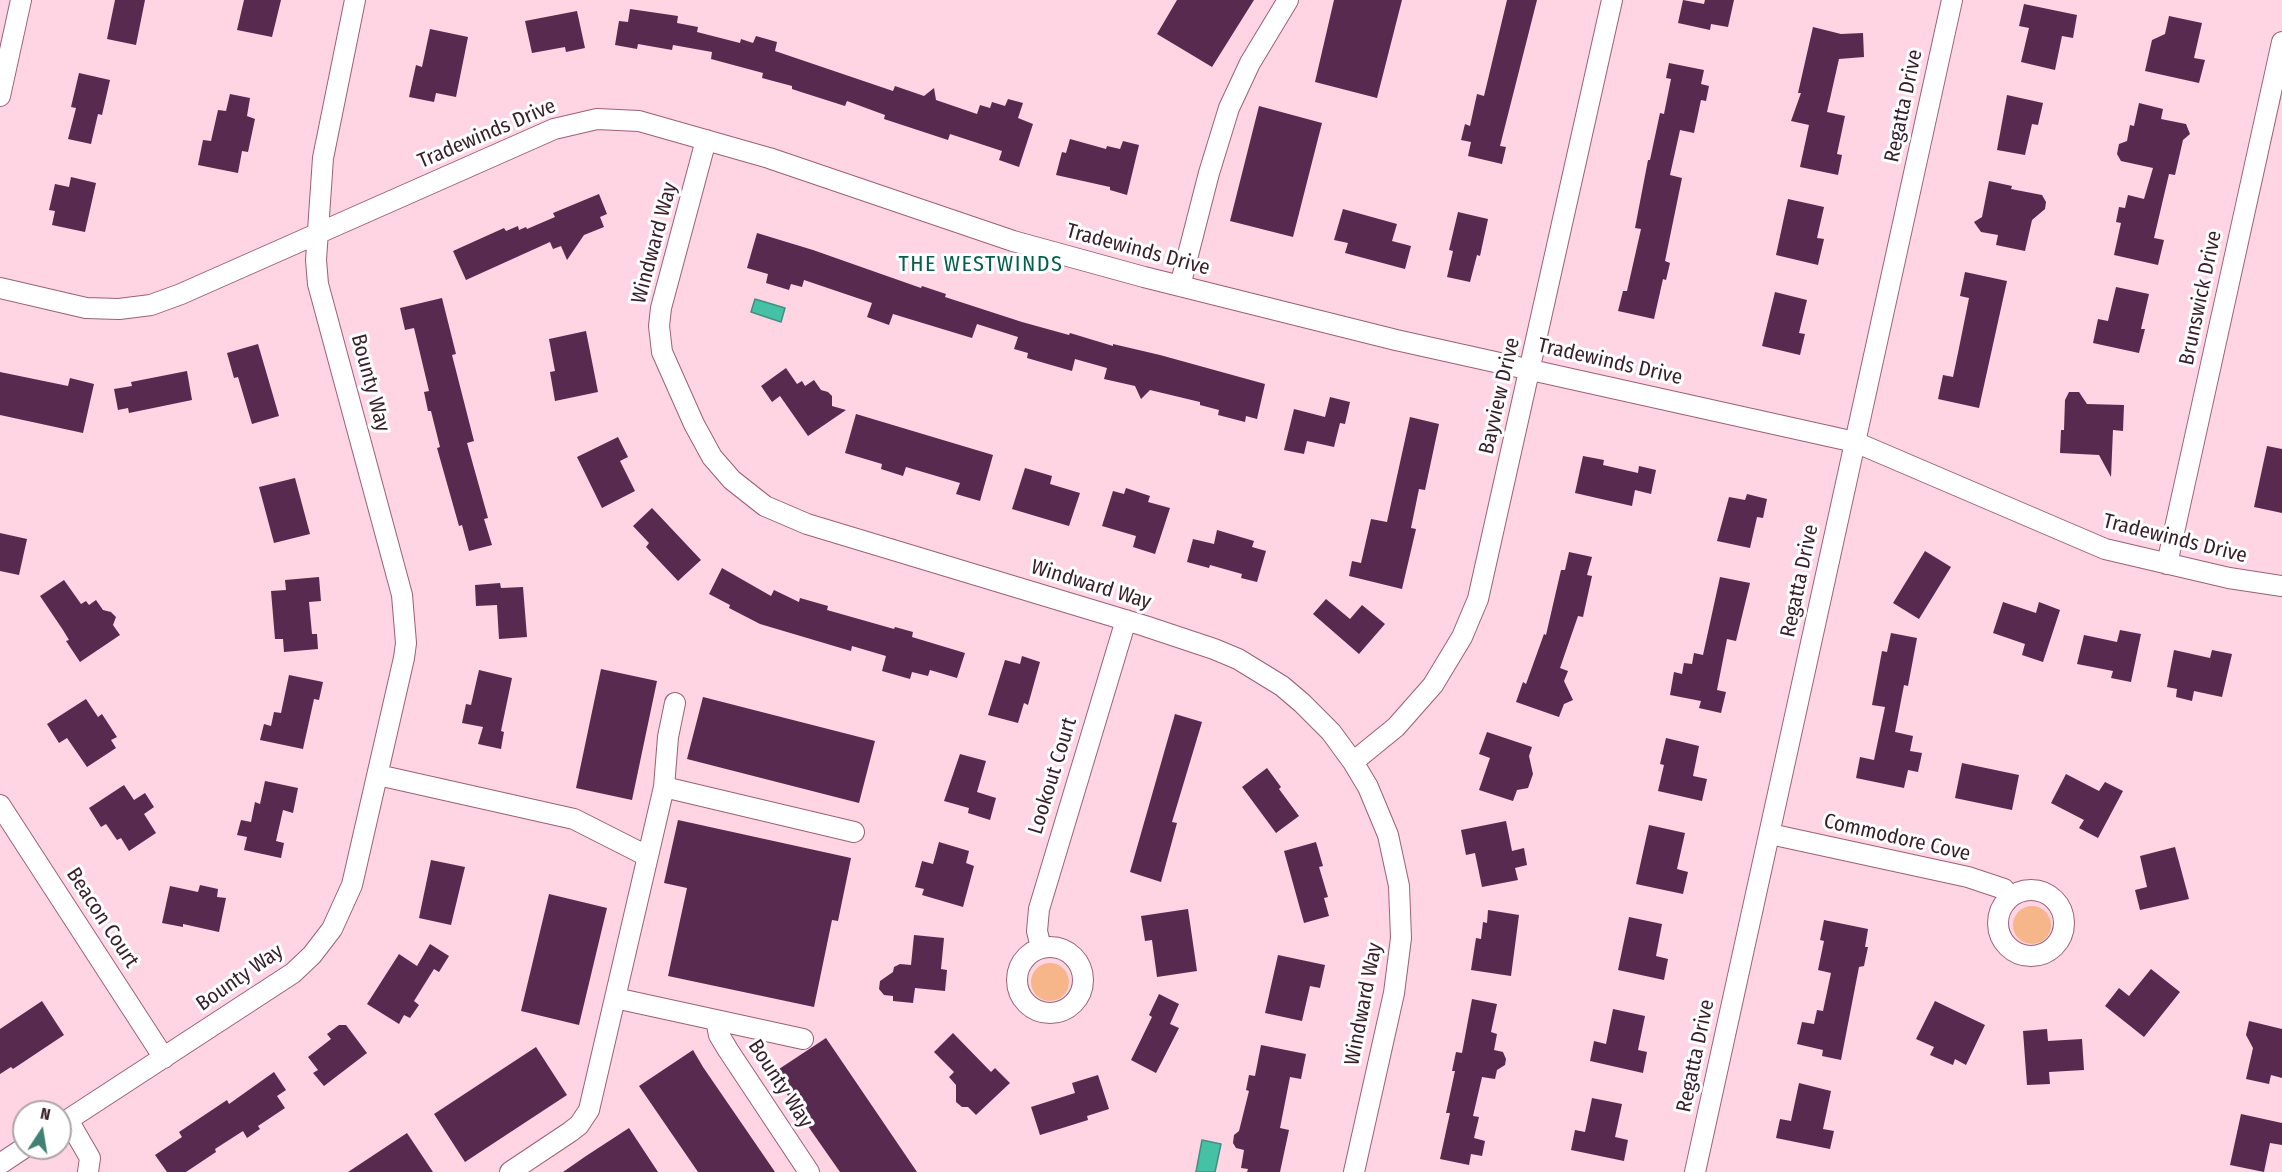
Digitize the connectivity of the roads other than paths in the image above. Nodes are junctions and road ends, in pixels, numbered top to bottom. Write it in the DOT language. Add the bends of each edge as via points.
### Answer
graph roads {
  1 [pos="21,0"];
  2 [pos="355,0"];
  3 [pos="1288,0"];
  4 [pos="1611,0"];
  5 [pos="1952,0"];
  6 [pos="2282,42"];
  7 [pos="0,96"];
  8 [pos="2275,111"];
  9 [pos="706,140"];
  10 [pos="316,233"];
  11 [pos="1180,286"];
  12 [pos="0,288"];
  13 [pos="1530,369"];
  14 [pos="1855,442"];
  15 [pos="2168,564"];
  16 [pos="2282,586"];
  17 [pos="1126,620"];
  18 [pos="675,704"];
  19 [pos="1353,762"];
  20 [pos="378,775"];
  21 [pos="664,787"];
  22 [pos="0,805"];
  23 [pos="854,832"];
  24 [pos="1770,834"];
  25 [pos="647,856"];
  26 [pos="2010,897"];
  27 [pos="1041,948"];
  28 [pos="615,998"];
  29 [pos="716,1020"];
  30 [pos="802,1039"];
  31 [pos="164,1058"];
  32 [pos="72,1117"];
  33 [pos="72,1133"];
  34 [pos="88,1172"];
  35 [pos="510,1172"];
  36 [pos="809,1172"];
  37 [pos="1354,1172"];
  38 [pos="1695,1172"];
  1 -- 7 [label="street"];
  2 -- 10 [label="street, Bounty Way" via="322,158"];
  3 -- 11 [label="street" via="1250,63 1229,108"];
  4 -- 13 [label="street, Bayview Drive"];
  5 -- 14 [label="street, Regatta Drive"];
  6 -- 8 [label="street, Brunswick Drive"];
  8 -- 15 [label="street, Brunswick Drive"];
  9 -- 10 [label="street, Tradewinds Drive" via="639,121 568,124"];
  9 -- 11 [label="street, Tradewinds Drive" via="1013,241"];
  9 -- 17 [label="street, Windward Way" via="659,326 662,352 678,391 705,445 726,474 765,506 807,524"];
  10 -- 12 [label="street, Tradewinds Drive" via="152,304 86,308"];
  10 -- 20 [label="street, Bounty Way" via="318,284 405,611 404,658"];
  11 -- 13 [label="street, Tradewinds Drive"];
  13 -- 14 [label="street, Tradewinds Drive"];
  13 -- 19 [label="street, Bayview Drive" via="1482,585 1462,637 1422,699 1396,727"];
  14 -- 15 [label="street, Tradewinds Drive" via="2104,549"];
  14 -- 24 [label="street, Regatta Drive"];
  15 -- 16 [label="street, Tradewinds Drive"];
  17 -- 19 [label="street, Windward Way" via="1214,649 1261,672 1321,721"];
  17 -- 27 [label="street, Lookout Court" via="1039,909 1037,931"];
  18 -- 21 [label="street"];
  19 -- 37 [label="street, Windward Way" via="1388,835 1399,886 1401,929 1399,969"];
  20 -- 25 [label="street" via="574,819"];
  20 -- 31 [label="street, Bounty Way" via="352,885 325,938 285,980"];
  21 -- 23 [label="street"];
  21 -- 25 [label="street"];
  22 -- 31 [label="street, Beacon Court"];
  24 -- 26 [label="street, Commodore Cove" via="1968,877 2004,889"];
  24 -- 38 [label="street, Regatta Drive"];
  25 -- 28 [label="street"];
  28 -- 29 [label="street, Bounty Way"];
  28 -- 35 [label="street" via="585,1118"];
  29 -- 30 [label="street, Bounty Way"];
  29 -- 36 [label="street, Bounty Way" via="728,1050"];
  31 -- 32 [label="street, Bounty Way"];
  33 -- 34 [label="street" via="90,1158"];
}
